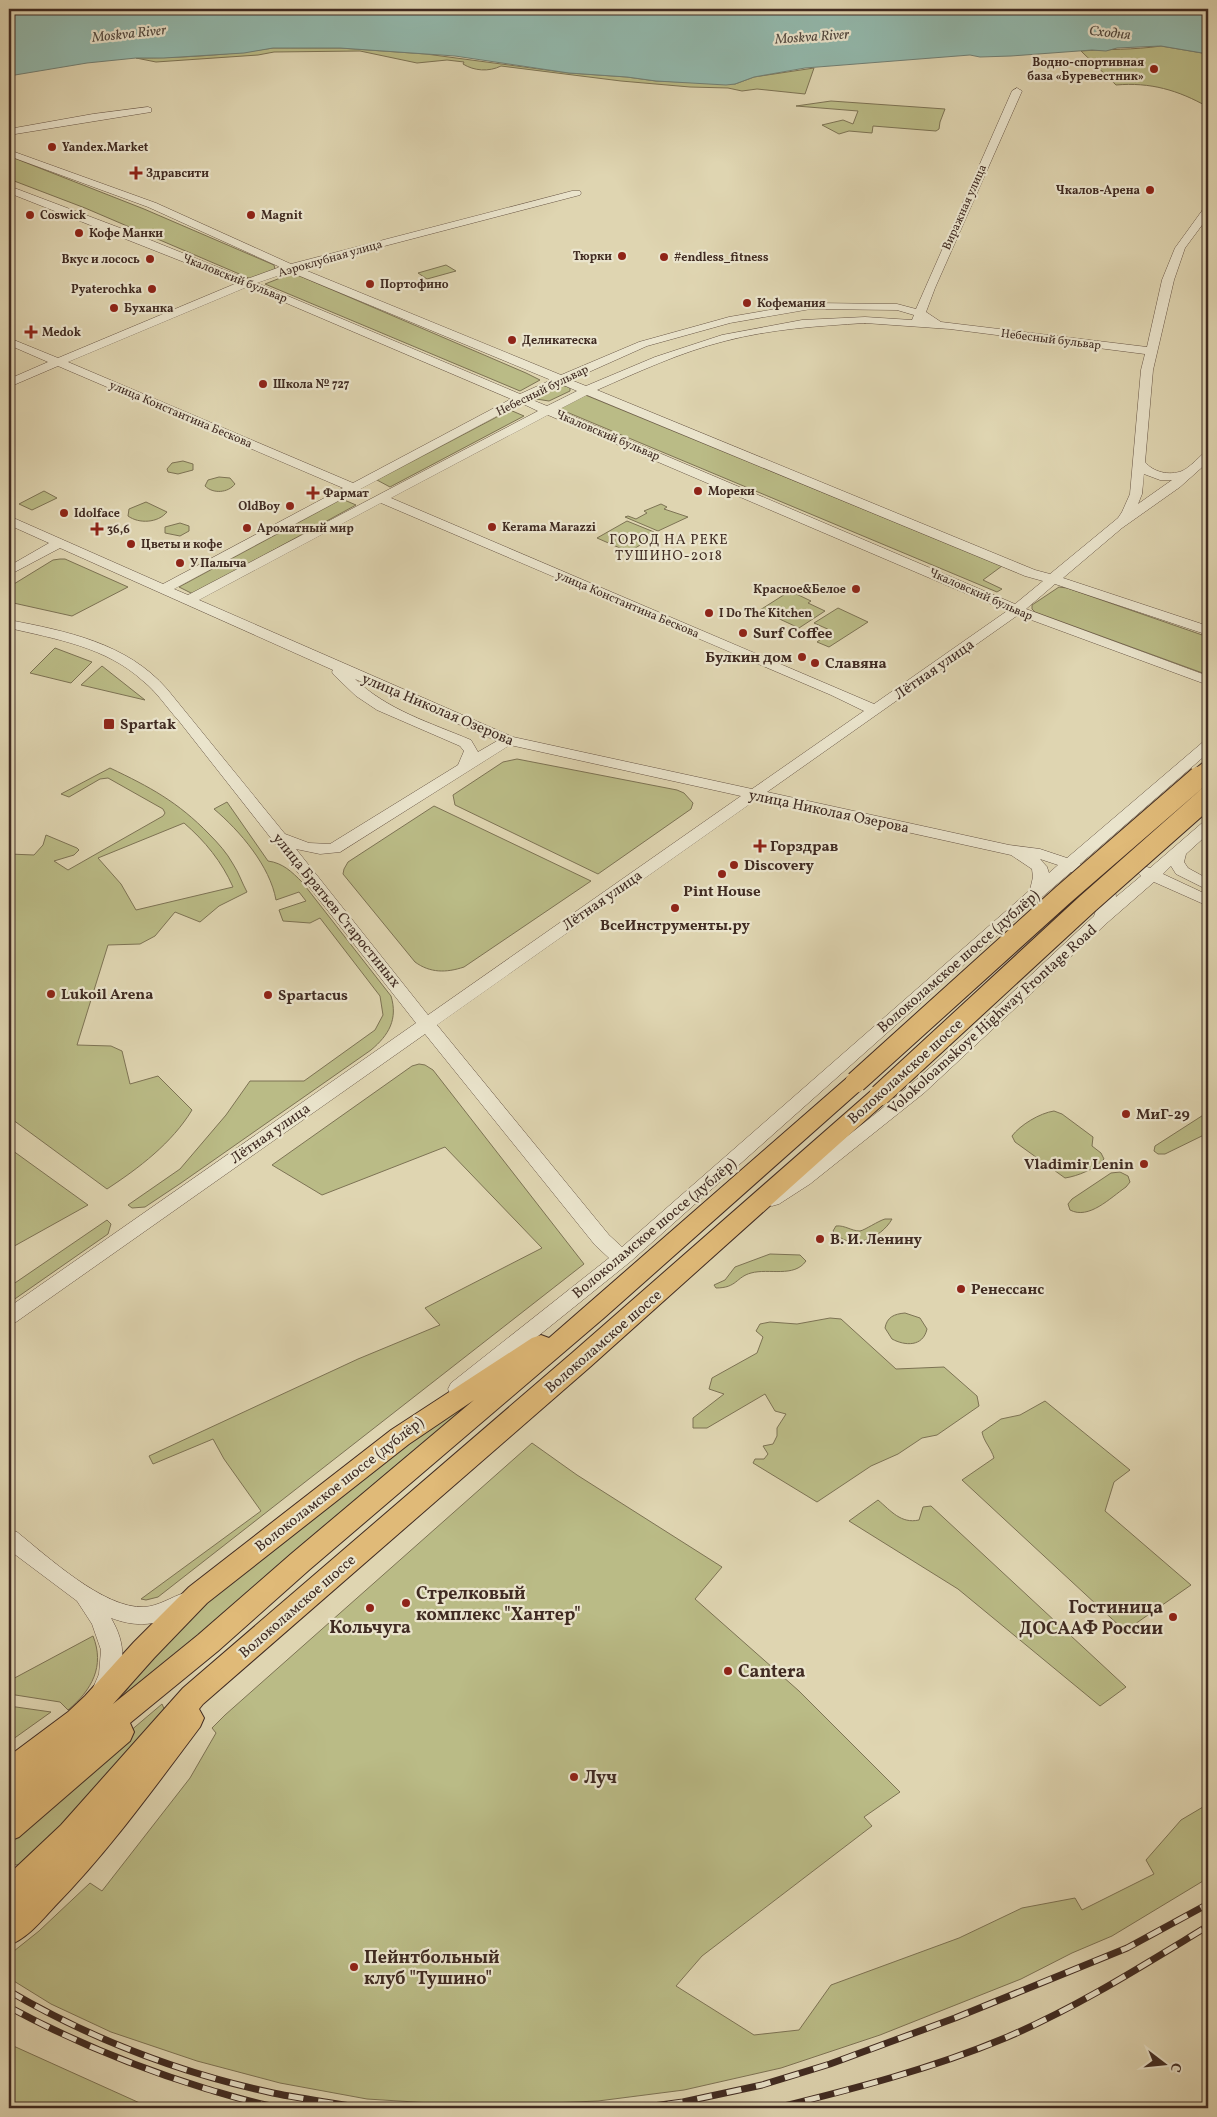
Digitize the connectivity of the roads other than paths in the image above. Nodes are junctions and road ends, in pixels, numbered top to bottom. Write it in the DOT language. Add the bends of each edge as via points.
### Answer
graph roads {
  1 [pos="1017,91"];
  2 [pos="148,110"];
  3 [pos="9,132"];
  4 [pos="9,153"];
  5 [pos="9,189"];
  6 [pos="576,193"];
  7 [pos="1208,210"];
  8 [pos="289,268"];
  9 [pos="246,283"];
  10 [pos="917,318"];
  11 [pos="9,341"];
  12 [pos="1151,351"];
  13 [pos="57,362"];
  14 [pos="561,380"];
  15 [pos="9,383"];
  16 [pos="587,390"];
  17 [pos="522,398"];
  18 [pos="548,410"];
  19 [pos="1208,456"];
  20 [pos="1139,462"];
  21 [pos="1187,474"];
  22 [pos="354,488"];
  23 [pos="382,499"];
  24 [pos="9,520"];
  25 [pos="1117,525"];
  26 [pos="59,543"];
  27 [pos="9,571"];
  28 [pos="1052,579"];
  29 [pos="164,589"];
  30 [pos="188,600"];
  31 [pos="1016,608"];
  32 [pos="9,624"];
  33 [pos="1208,631"];
  34 [pos="329,664"];
  35 [pos="1208,681"];
  36 [pos="874,710"];
  37 [pos="508,740"];
  38 [pos="1208,745"];
  39 [pos="464,768"];
  40 [pos="1208,769"];
  41 [pos="753,795"];
  42 [pos="1208,797"];
  43 [pos="1208,826"];
  44 [pos="1109,830"];
  45 [pos="280,838"];
  46 [pos="1008,850"];
  47 [pos="1178,853"];
  48 [pos="1070,864"];
  49 [pos="1153,875"];
  50 [pos="1208,885"];
  51 [pos="1037,892"];
  52 [pos="1208,900"];
  53 [pos="1102,918"];
  54 [pos="427,1024"];
  55 [pos="743,1219"];
  56 [pos="623,1257"];
  57 [pos="597,1311"];
  58 [pos="9,1317"];
  59 [pos="400,1437"];
  60 [pos="9,1538"];
  61 [pos="84,1595"];
  62 [pos="198,1595"];
  63 [pos="208,1643"];
  64 [pos="230,1665"];
  65 [pos="95,1705"];
  66 [pos="9,1772"];
  67 [pos="46,1774"];
  68 [pos="9,1802"];
  69 [pos="9,1828"];
  70 [pos="9,1894"];
  71 [pos="9,1931"];
  1 -- 10 [label="street, Виражная улица"];
  2 -- 3 [label="street"];
  4 -- 8 [label="street, Чкаловский бульвар" via="152,205"];
  5 -- 9 [label="street, Чкаловский бульвар"];
  6 -- 8 [label="street, Аэроклубная улица"];
  7 -- 12 [label="street" via="1175,258"];
  8 -- 9 [label="street, Аэроклубная улица"];
  8 -- 14 [label="street, Чкаловский бульвар"];
  9 -- 13 [label="street, Аэроклубная улица"];
  9 -- 17 [label="street, Чкаловский бульвар"];
  10 -- 12 [label="street, Небесный бульвар" via="950,326"];
  10 -- 14 [label="street, Небесный бульвар" via="897,307 840,305 748,316 650,342"];
  10 -- 16 [label="street, Небесный бульвар" via="831,321 750,331 684,349"];
  11 -- 13 [label="street, улица Константина Бескова"];
  12 -- 20 [label="street"];
  13 -- 15 [label="street, Аэроклубная улица"];
  13 -- 22 [label="street, улица Константина Бескова"];
  14 -- 16 [label="street, Чкаловский бульвар"];
  14 -- 17 [label="street, Небесный бульвар"];
  16 -- 18 [label="street, Небесный бульвар"];
  16 -- 28 [label="street, Чкаловский бульвар" via="1030,573"];
  17 -- 18 [label="street, Чкаловский бульвар"];
  17 -- 22 [label="street, Небесный бульвар"];
  18 -- 23 [label="street, Небесный бульвар"];
  18 -- 31 [label="street, Чкаловский бульвар"];
  19 -- 21 [label="street, Лётная улица"];
  20 -- 21 [label="street" via="1150,473 1164,476"];
  20 -- 25 [label="street" via="1136,494 1128,513"];
  21 -- 25 [label="street, Лётная улица"];
  22 -- 29 [label="street, Небесный бульвар"];
  23 -- 30 [label="street, Небесный бульвар"];
  23 -- 36 [label="street, улица Константина Бескова"];
  24 -- 26 [label="street, улица Николая Озерова"];
  25 -- 28 [label="street, Лётная улица"];
  26 -- 27 [label="street"];
  26 -- 29 [label="street, улица Николая Озерова"];
  28 -- 31 [label="street, Лётная улица"];
  28 -- 33 [label="street, Чкаловский бульвар"];
  29 -- 30 [label="street, улица Николая Озерова"];
  30 -- 34 [label="street, улица Николая Озерова"];
  31 -- 35 [label="street, Чкаловский бульвар"];
  31 -- 36 [label="street, Лётная улица" via="1003,621"];
  32 -- 45 [label="street, улица Братьев Старостиных" via="90,644 124,659 150,678"];
  34 -- 37 [label="street, улица Николая Озерова"];
  34 -- 39 [label="street" via="382,707 466,743 471,751"];
  36 -- 41 [label="street, Лётная улица"];
  37 -- 39 [label="street"];
  37 -- 41 [label="street, улица Николая Озерова"];
  38 -- 44 [label="street, Волоколамское шоссе (дублёр)"];
  39 -- 45 [label="street" via="334,849 306,848"];
  40 -- 57 [label="main road, Волоколамское шоссе, bridge"];
  41 -- 46 [label="street, улица Николая Озерова"];
  41 -- 54 [label="street, Лётная улица"];
  42 -- 55 [label="main road, Волоколамское шоссе, bridge"];
  43 -- 47 [label="street, Volokoloamskoye Highway Frontage Road"];
  44 -- 48 [label="street, Волоколамское шоссе (дублёр)"];
  44 -- 49 [label="street" via="1106,843 1110,853"];
  45 -- 54 [label="street, улица Братьев Старостиных"];
  46 -- 48 [label="street, улица Николая Озерова" via="1049,855"];
  46 -- 51 [label="street, улица Николая Озерова" via="1031,860 1041,869 1042,880"];
  47 -- 49 [label="street, Volokoloamskoye Highway Frontage Road"];
  47 -- 50 [label="street" via="1176,862 1182,871"];
  48 -- 51 [label="street, Волоколамское шоссе (дублёр)"];
  48 -- 53 [label="street, улица Николая Озерова" via="1108,891"];
  49 -- 52 [label="street"];
  49 -- 53 [label="street, Volokoloamskoye Highway Frontage Road"];
  51 -- 56 [label="street, Волоколамское шоссе (дублёр)"];
  53 -- 55 [label="street, Volokoloamskoye Highway Frontage Road" via="905,1100 803,1179"];
  54 -- 56 [label="street, улица Братьев Старостиных" via="602,1240"];
  54 -- 58 [label="street, Лётная улица"];
  55 -- 64 [label="main road, Волоколамское шоссе"];
  56 -- 59 [label="street, Волоколамское шоссе (дублёр)"];
  57 -- 59 [label="main road" via="479,1383"];
  57 -- 63 [label="main road, Волоколамское шоссе"];
  59 -- 62 [label="main road, Волоколамское шоссе (дублёр)"];
  60 -- 61 [label="street"];
  61 -- 62 [label="street" via="121,1612 142,1616 167,1611"];
  61 -- 65 [label="street" via="108,1632 113,1646 110,1676"];
  62 -- 65 [label="main road, Волоколамское шоссе (дублёр)"];
  63 -- 67 [label="main road, Волоколамское шоссе"];
  63 -- 69 [label="main road" via="113,1738"];
  64 -- 70 [label="main road, Волоколамское шоссе" via="193,1696 71,1834"];
  64 -- 71 [label="main road" via="95,1841"];
  65 -- 66 [label="main road, Волоколамское шоссе (дублёр)"];
  65 -- 67 [label="street, Волоколамское шоссе (дублёр)"];
  67 -- 68 [label="main road, Волоколамское шоссе"];
}
